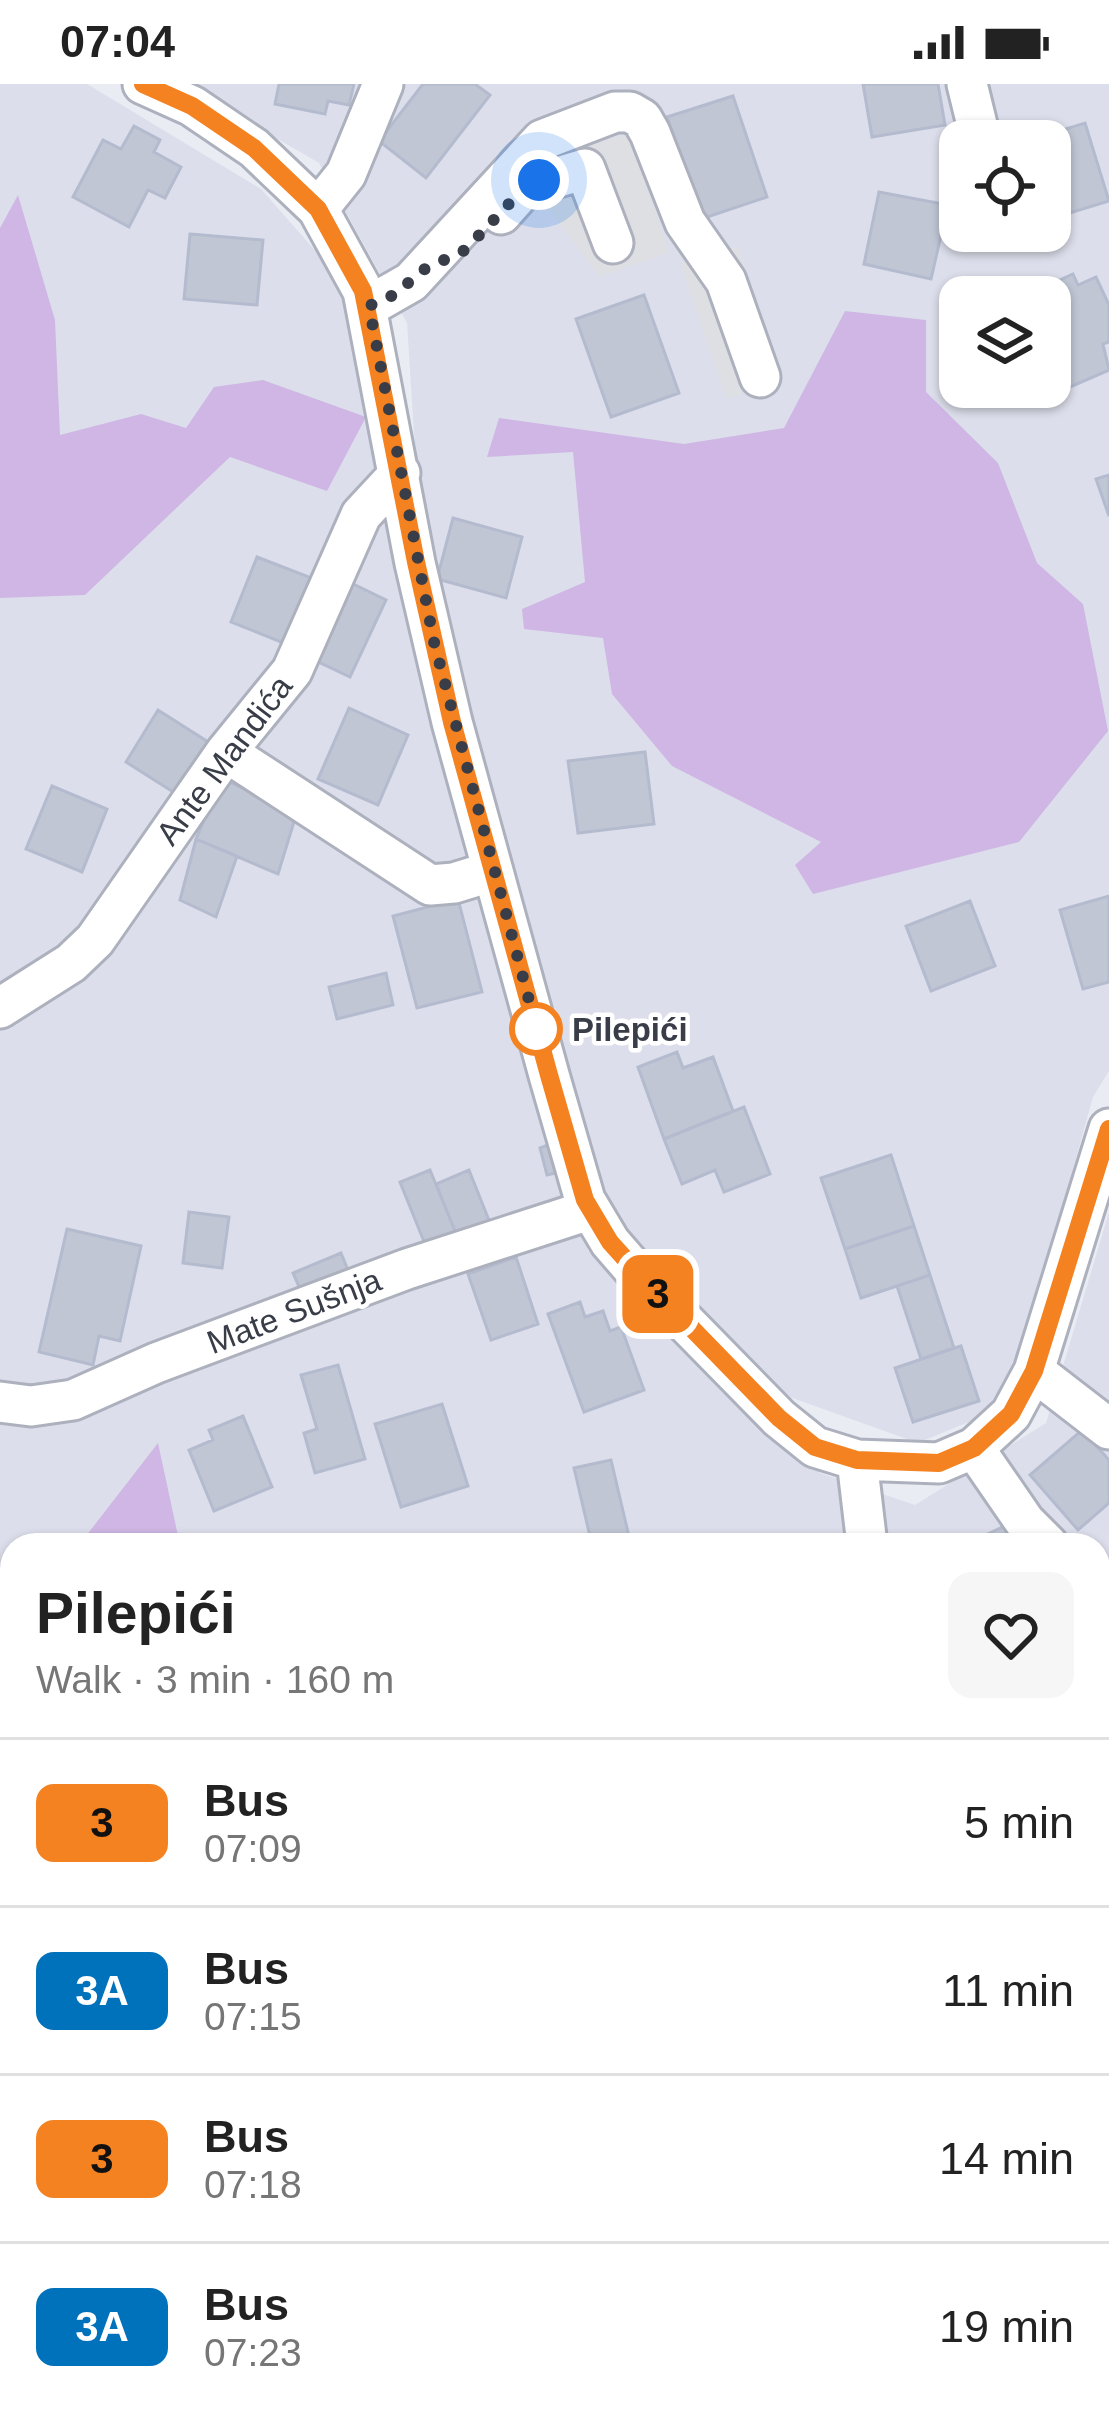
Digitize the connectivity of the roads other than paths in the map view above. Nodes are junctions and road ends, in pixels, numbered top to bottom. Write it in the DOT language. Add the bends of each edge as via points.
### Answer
graph roads {
  1 [pos="143,84"];
  2 [pos="383,84"];
  3 [pos="967,84"];
  4 [pos="976,120"];
  5 [pos="318,209"];
  6 [pos="613,243"];
  7 [pos="419,272"];
  8 [pos="369,306"];
  9 [pos="760,377"];
  10 [pos="400,473"];
  11 [pos="226,752"];
  12 [pos="493,871"];
  13 [pos="0,1008"];
  14 [pos="1109,1129"];
  15 [pos="590,1210"];
  16 [pos="1034,1371"];
  17 [pos="0,1402"];
  18 [pos="1109,1429"];
  19 [pos="974,1448"];
  20 [pos="857,1460"];
  21 [pos="866,1533"];
  22 [pos="1036,1533"];
  1 -- 5 [label="street" via="254,148"];
  2 -- 5 [label="street" via="346,174"];
  3 -- 4 [label="street"];
  5 -- 8 [label="street"];
  6 -- 7 [label="street" via="585,169 525,187 465,250"];
  7 -- 8 [label="street"];
  7 -- 9 [label="street" via="542,140 630,112 650,133 685,222 726,281"];
  8 -- 10 [label="street"];
  10 -- 11 [label="street, Ante Mandića" via="361,515 292,671"];
  10 -- 12 [label="street" via="452,722"];
  11 -- 12 [label="street" via="430,885"];
  11 -- 13 [label="street, Ante Mandića" via="94,940"];
  12 -- 15 [label="street"];
  14 -- 16 [label="street"];
  15 -- 17 [label="street, Mate Sušnja" via="406,1269 73,1400"];
  15 -- 20 [label="street" via="637,1272 779,1418 815,1447"];
  16 -- 18 [label="street"];
  16 -- 19 [label="street" via="1011,1414"];
  19 -- 20 [label="street" via="939,1463"];
  19 -- 22 [label="street"];
  20 -- 21 [label="street"];
}
